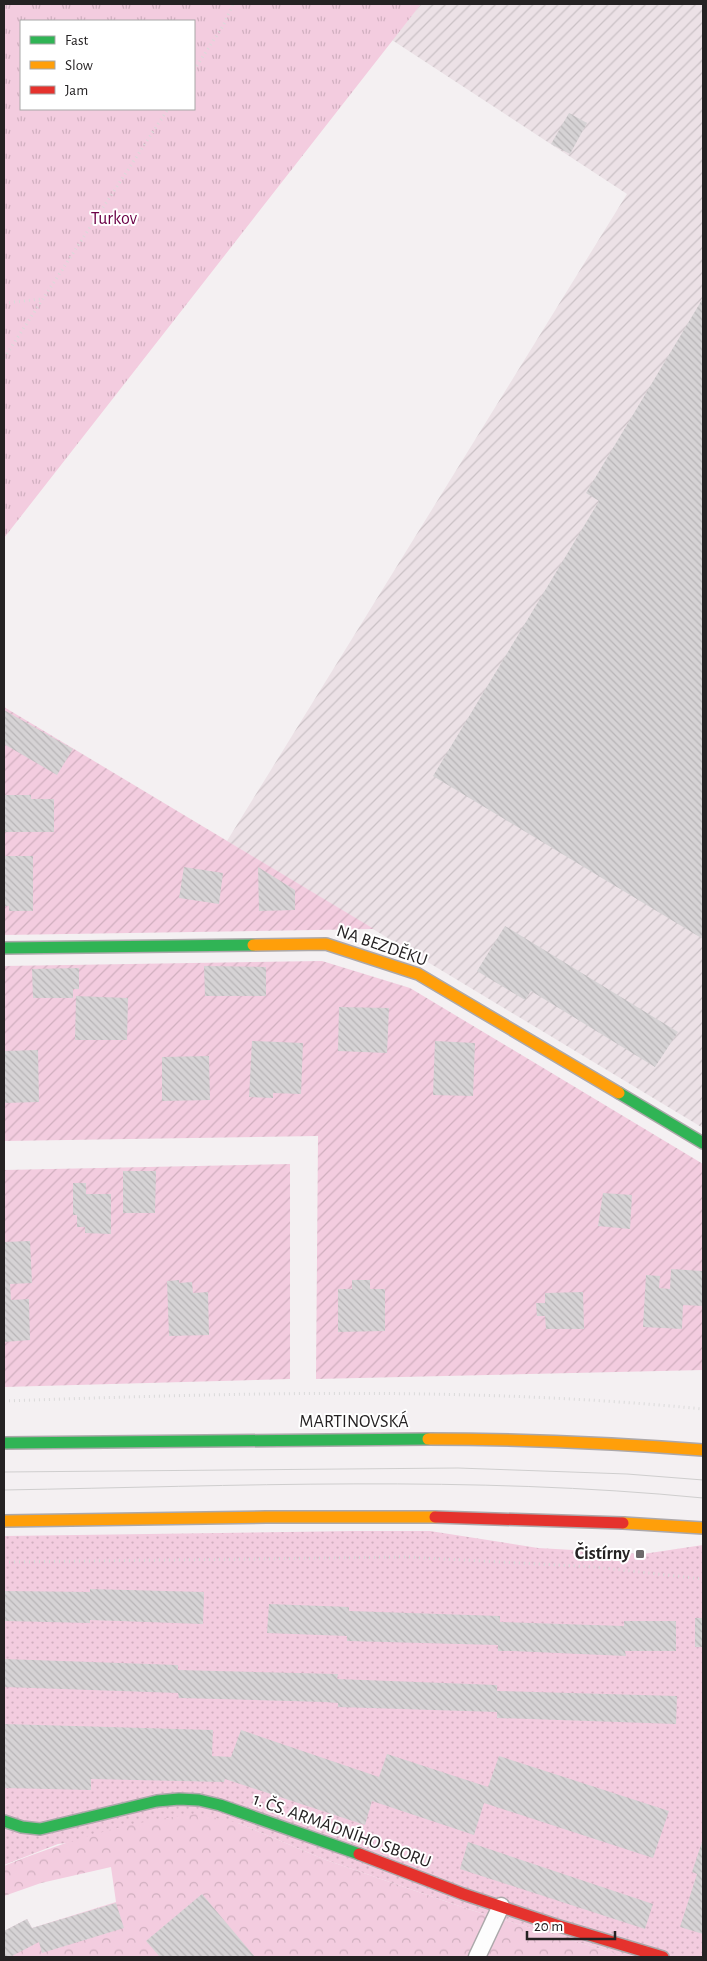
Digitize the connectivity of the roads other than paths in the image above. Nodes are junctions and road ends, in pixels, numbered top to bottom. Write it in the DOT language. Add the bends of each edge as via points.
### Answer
graph roads {
  1 [pos="4,948"];
  2 [pos="703,1144"];
  3 [pos="4,1443"];
  4 [pos="703,1450"];
  5 [pos="4,1521"];
  6 [pos="703,1528"];
  7 [pos="4,1821"];
  8 [pos="500,1906"];
  9 [pos="478,1957"];
  10 [pos="663,1957"];
  1 -- 2 [label="street, NA BEZDĚKU" via="326,944 418,974"];
  3 -- 4 [label="street, MARTINOVSKÁ" via="479,1439"];
  5 -- 6 [label="street" via="418,1517 624,1522"];
  7 -- 8 [label="street, 1. ČS. ARMÁDNÍHO SBORU" via="40,1829 157,1801 199,1800"];
  8 -- 9 [label="lane"];
  8 -- 10 [label="street, 1. ČS. ARMÁDNÍHO SBORU"];
}
